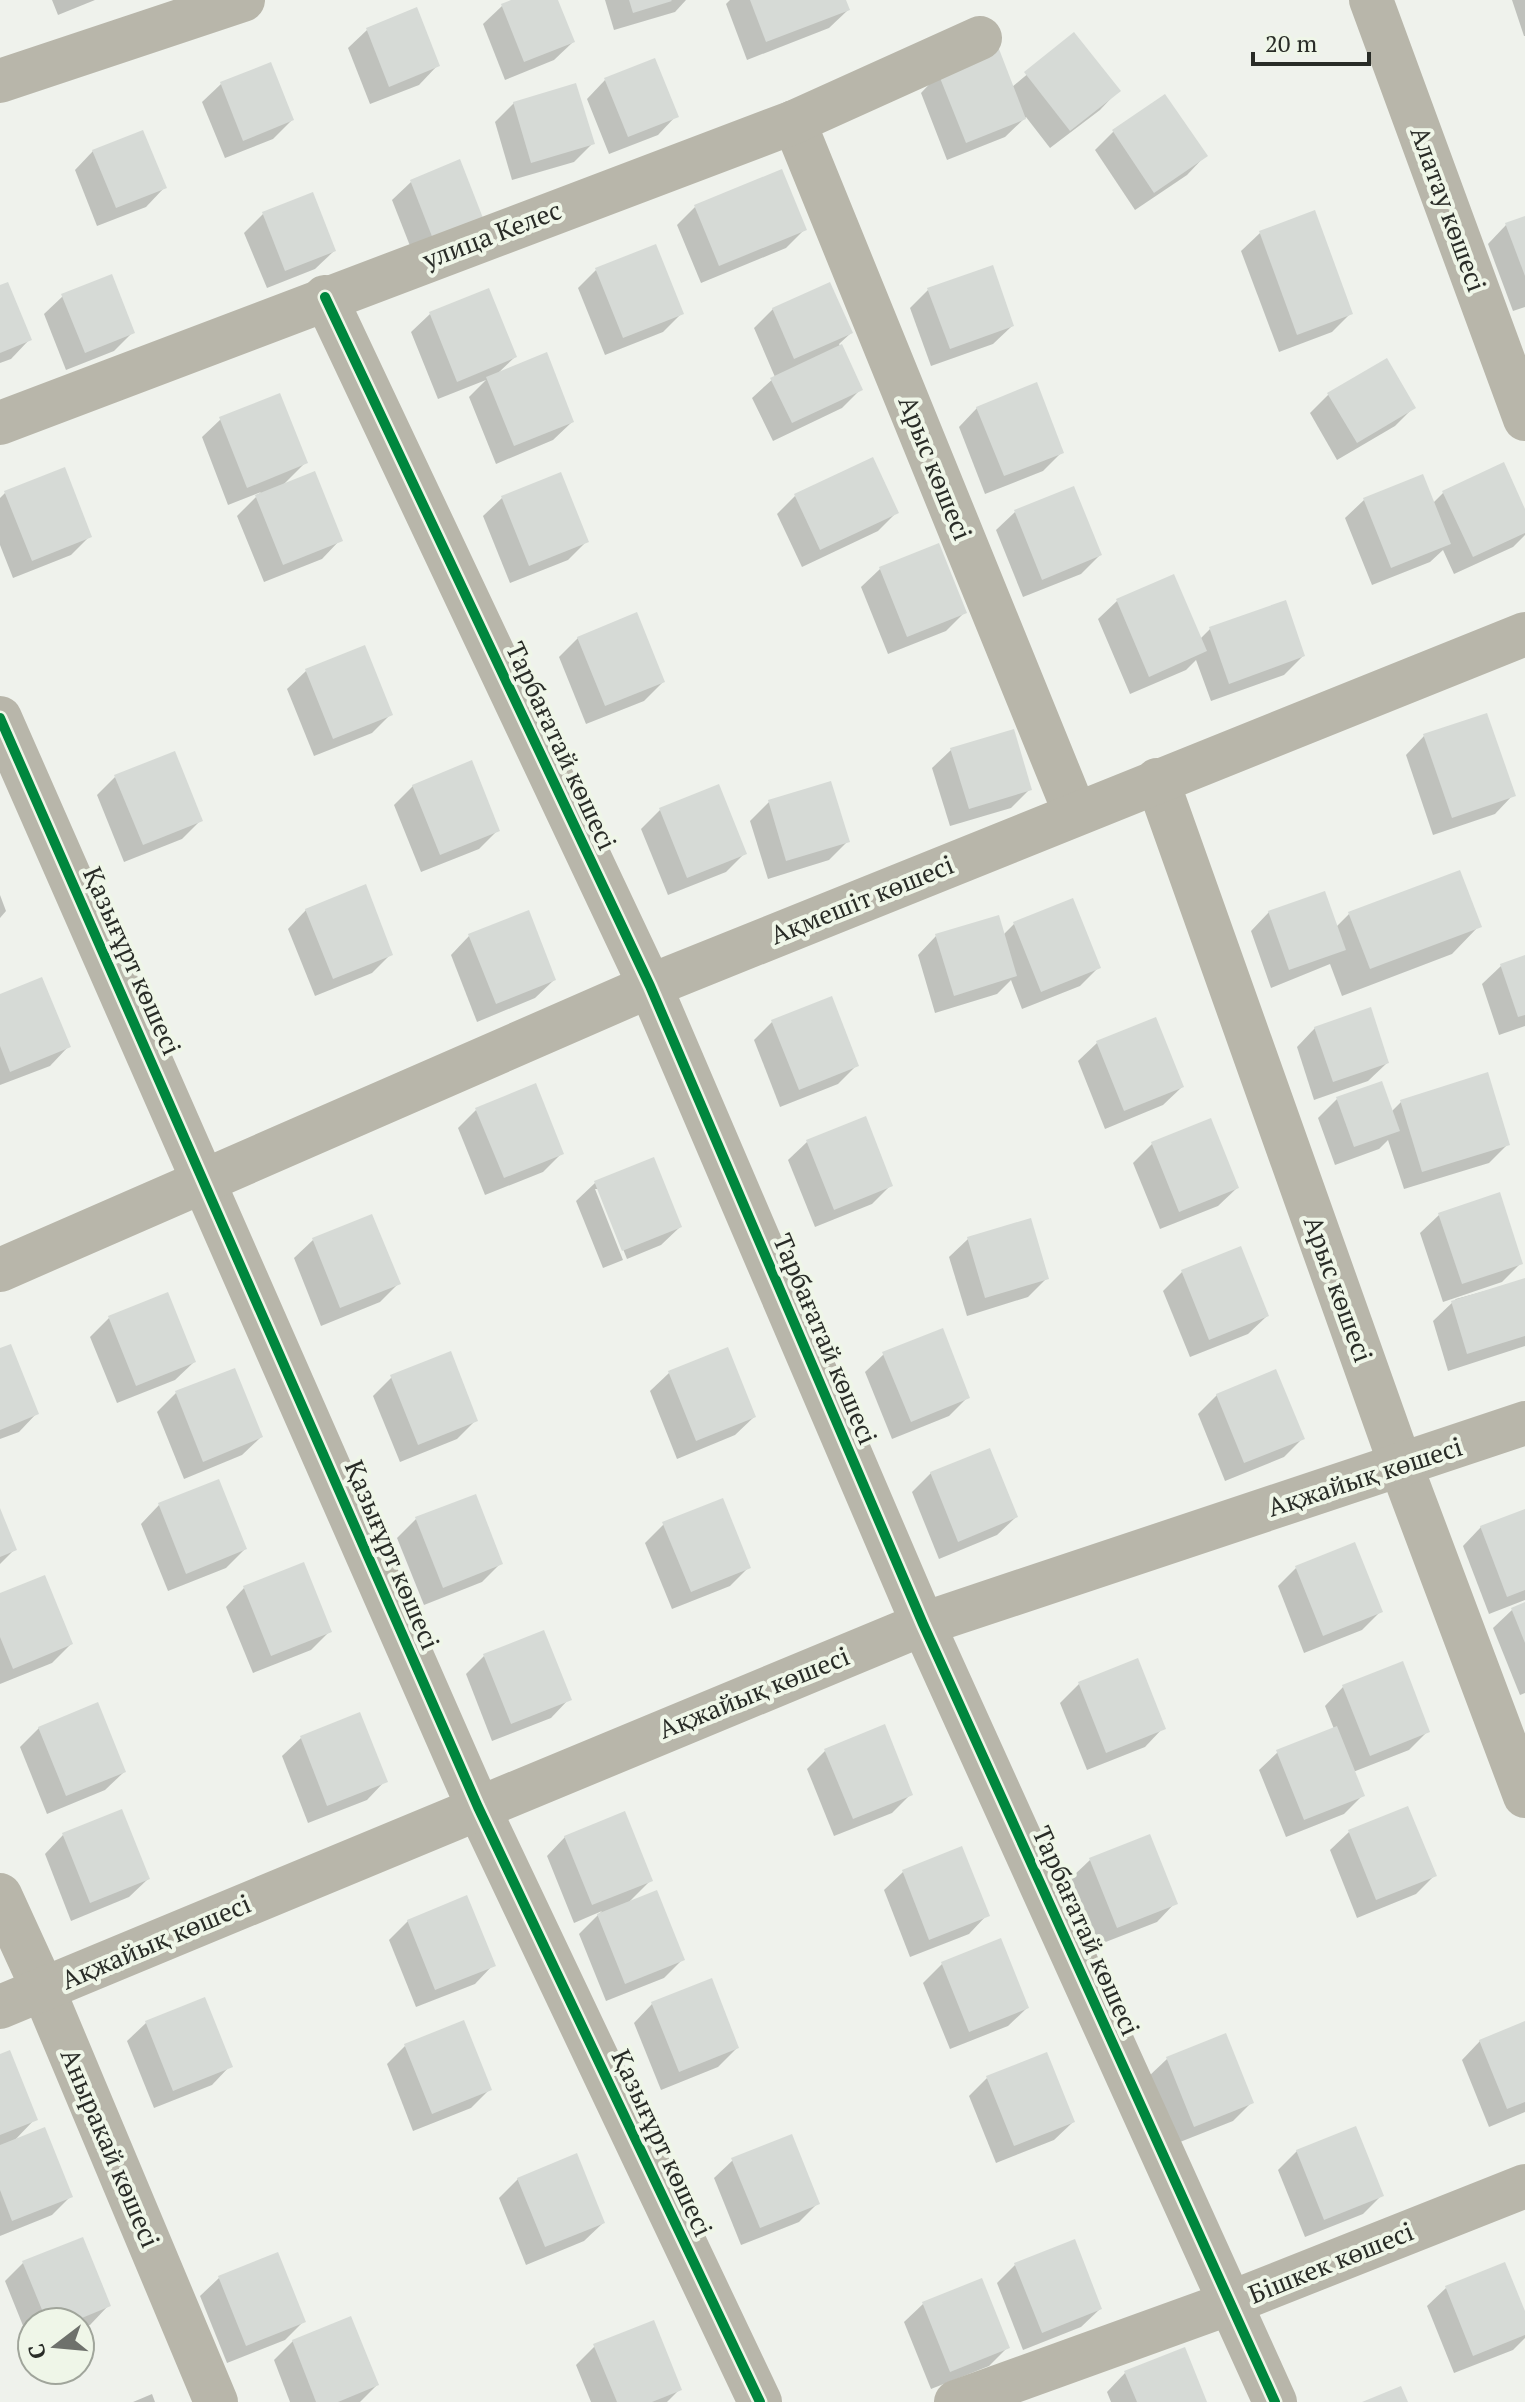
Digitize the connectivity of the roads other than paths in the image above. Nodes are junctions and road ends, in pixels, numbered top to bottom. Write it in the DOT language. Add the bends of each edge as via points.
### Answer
graph roads {
  1 [pos="243,0"];
  2 [pos="1371,0"];
  3 [pos="980,38"];
  4 [pos="0,81"];
  5 [pos="794,122"];
  6 [pos="325,297"];
  7 [pos="1525,419"];
  8 [pos="0,423"];
  9 [pos="1525,634"];
  10 [pos="0,718"];
  11 [pos="1157,780"];
  12 [pos="1075,813"];
  13 [pos="650,986"];
  14 [pos="204,1178"];
  15 [pos="0,1270"];
  16 [pos="1525,1423"];
  17 [pos="1401,1466"];
  18 [pos="923,1624"];
  19 [pos="1525,1796"];
  20 [pos="478,1807"];
  21 [pos="0,1895"];
  22 [pos="43,1989"];
  23 [pos="0,2007"];
  24 [pos="1525,2186"];
  25 [pos="1230,2303"];
  26 [pos="216,2402"];
  27 [pos="760,2402"];
  28 [pos="956,2402"];
  29 [pos="1275,2402"];
  1 -- 4 [label="street"];
  2 -- 7 [label="street, Алатау көшесі"];
  3 -- 5 [label="street, улица Келеc"];
  5 -- 6 [label="street, улица Келеc"];
  5 -- 12 [label="street, Арыс көшесі"];
  6 -- 8 [label="street, улица Келеc"];
  6 -- 13 [label="street, Тарбағатай көшесі"];
  9 -- 11 [label="street, Ақмешіт көшесі"];
  10 -- 14 [label="street, Қазығұрт көшесі"];
  11 -- 12 [label="street, Ақмешіт көшесі"];
  11 -- 17 [label="street, Арыс көшесі"];
  12 -- 13 [label="street, Ақмешіт көшесі"];
  13 -- 14 [label="street, Ақмешіт көшесі"];
  13 -- 18 [label="street, Тарбағатай көшесі"];
  14 -- 15 [label="street, Ақмешіт көшесі"];
  14 -- 20 [label="street, Қазығұрт көшесі"];
  16 -- 17 [label="street, Ақжайық көшесі"];
  17 -- 18 [label="street, Ақжайық көшесі"];
  17 -- 19 [label="street, Арыс көшесі"];
  18 -- 20 [label="street, Ақжайық көшесі"];
  18 -- 25 [label="street, Тарбағатай көшесі"];
  20 -- 22 [label="street, Ақжайық көшесі"];
  20 -- 27 [label="street, Қазығұрт көшесі"];
  21 -- 22 [label="street, Аныракай көшесі"];
  22 -- 23 [label="street, Ақжайық көшесі"];
  22 -- 26 [label="street, Аныракай көшесі"];
  24 -- 25 [label="street, Бішкек көшесі"];
  25 -- 28 [label="street, Бішкек көшесі"];
  25 -- 29 [label="street, Тарбағатай көшесі"];
}
